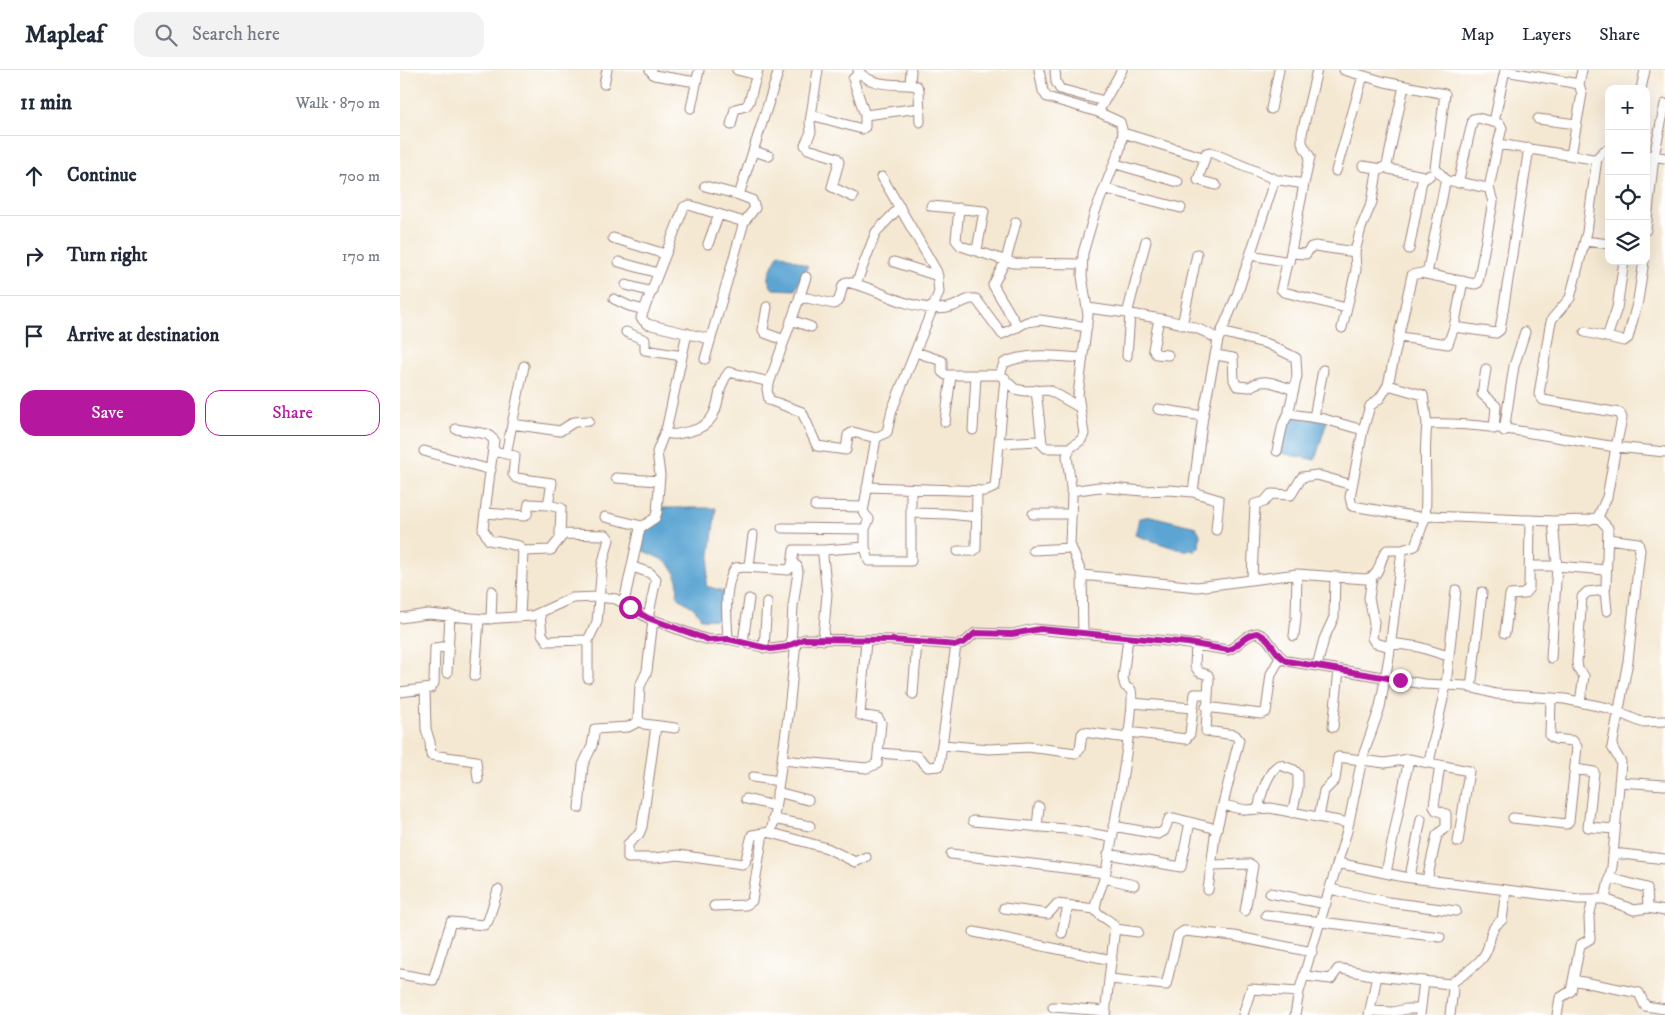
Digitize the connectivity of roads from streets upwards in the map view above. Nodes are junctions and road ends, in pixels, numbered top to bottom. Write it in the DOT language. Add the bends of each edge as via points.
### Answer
graph roads {
  1 [pos="607,70"];
  2 [pos="650,70"];
  3 [pos="699,70"];
  4 [pos="738,70"];
  5 [pos="779,70"];
  6 [pos="818,70"];
  7 [pos="911,70"];
  8 [pos="1039,70"];
  9 [pos="1055,70"];
  10 [pos="1122,70"];
  11 [pos="1279,70"];
  12 [pos="1317,70"];
  13 [pos="1345,70"];
  14 [pos="1582,70"];
  15 [pos="1645,70"];
  16 [pos="859,71"];
  17 [pos="1505,71"];
  18 [pos="758,73"];
  19 [pos="1376,74"];
  20 [pos="1363,76"];
  21 [pos="696,82"];
  22 [pos="604,84"];
  23 [pos="1580,84"];
  24 [pos="910,85"];
  25 [pos="1642,85"];
  26 [pos="1404,86"];
  27 [pos="1665,104"];
  28 [pos="1101,106"];
  29 [pos="691,108"];
  30 [pos="920,108"];
  31 [pos="1271,109"];
  32 [pos="811,115"];
  33 [pos="865,115"];
  34 [pos="1538,119"];
  35 [pos="920,122"];
  36 [pos="1494,122"];
  37 [pos="1576,124"];
  38 [pos="731,125"];
  39 [pos="1130,135"];
  40 [pos="1498,144"];
  41 [pos="1529,148"];
  42 [pos="754,151"];
  43 [pos="1605,151"];
  44 [pos="1571,155"];
  45 [pos="770,156"];
  46 [pos="1650,156"];
  47 [pos="1205,158"];
  48 [pos="1597,158"];
  49 [pos="1665,158"];
  50 [pos="1116,164"];
  51 [pos="1363,166"];
  52 [pos="1385,168"];
  53 [pos="1336,171"];
  54 [pos="1436,172"];
  55 [pos="1649,175"];
  56 [pos="882,177"];
  57 [pos="1428,177"];
  58 [pos="1277,180"];
  59 [pos="1447,181"];
  60 [pos="1178,182"];
  61 [pos="1458,183"];
  62 [pos="1304,184"];
  63 [pos="1216,185"];
  64 [pos="705,186"];
  65 [pos="1489,188"];
  66 [pos="1113,191"];
  67 [pos="739,195"];
  68 [pos="853,197"];
  69 [pos="930,206"];
  70 [pos="900,207"];
  71 [pos="959,208"];
  72 [pos="1181,208"];
  73 [pos="719,214"];
  74 [pos="1647,220"];
  75 [pos="744,222"];
  76 [pos="1016,222"];
  77 [pos="613,238"];
  78 [pos="1146,241"];
  79 [pos="1585,241"];
  80 [pos="708,244"];
  81 [pos="1605,244"];
  82 [pos="1409,249"];
  83 [pos="977,250"];
  84 [pos="1355,252"];
  85 [pos="1292,253"];
  86 [pos="665,254"];
  87 [pos="1197,254"];
  88 [pos="1250,255"];
  89 [pos="1006,260"];
  90 [pos="619,262"];
  91 [pos="894,262"];
  92 [pos="1287,263"];
  93 [pos="1082,264"];
  94 [pos="1623,265"];
  95 [pos="1643,265"];
  96 [pos="658,273"];
  97 [pos="1427,274"];
  98 [pos="938,276"];
  99 [pos="806,277"];
  100 [pos="1463,281"];
  101 [pos="856,284"];
  102 [pos="626,285"];
  103 [pos="652,292"];
  104 [pos="614,299"];
  105 [pos="799,299"];
  106 [pos="767,307"];
  107 [pos="931,308"];
  108 [pos="1088,308"];
  109 [pos="1346,308"];
  110 [pos="644,310"];
  111 [pos="1128,314"];
  112 [pos="1158,319"];
  113 [pos="791,320"];
  114 [pos="1182,324"];
  115 [pos="811,327"];
  116 [pos="1018,327"];
  117 [pos="1086,327"];
  118 [pos="1454,327"];
  119 [pos="1342,328"];
  120 [pos="626,332"];
  121 [pos="1525,332"];
  122 [pos="1585,332"];
  123 [pos="687,333"];
  124 [pos="1219,336"];
  125 [pos="1400,337"];
  126 [pos="1608,337"];
  127 [pos="710,339"];
  128 [pos="784,340"];
  129 [pos="916,352"];
  130 [pos="1168,355"];
  131 [pos="1216,355"];
  132 [pos="682,356"];
  133 [pos="1127,356"];
  134 [pos="1082,358"];
  135 [pos="705,359"];
  136 [pos="524,366"];
  137 [pos="1323,370"];
  138 [pos="1486,370"];
  139 [pos="976,375"];
  140 [pos="951,376"];
  141 [pos="1003,376"];
  142 [pos="769,382"];
  143 [pos="1388,385"];
  144 [pos="1036,390"];
  145 [pos="1294,390"];
  146 [pos="1079,407"];
  147 [pos="1158,409"];
  148 [pos="1289,413"];
  149 [pos="1204,416"];
  150 [pos="1314,417"];
  151 [pos="589,421"];
  152 [pos="945,422"];
  153 [pos="512,424"];
  154 [pos="1427,424"];
  155 [pos="456,428"];
  156 [pos="1494,429"];
  157 [pos="973,430"];
  158 [pos="1362,430"];
  159 [pos="1504,431"];
  160 [pos="665,433"];
  161 [pos="876,438"];
  162 [pos="1042,442"];
  163 [pos="1000,443"];
  164 [pos="1616,447"];
  165 [pos="1070,448"];
  166 [pos="493,451"];
  167 [pos="1277,451"];
  168 [pos="424,452"];
  169 [pos="1665,452"];
  170 [pos="506,454"];
  171 [pos="491,470"];
  172 [pos="616,478"];
  173 [pos="659,481"];
  174 [pos="1352,485"];
  175 [pos="867,487"];
  176 [pos="911,490"];
  177 [pos="977,491"];
  178 [pos="1077,491"];
  179 [pos="1193,492"];
  180 [pos="548,505"];
  181 [pos="815,506"];
  182 [pos="864,507"];
  183 [pos="485,513"];
  184 [pos="912,513"];
  185 [pos="1033,514"];
  186 [pos="1072,514"];
  187 [pos="605,517"];
  188 [pos="977,517"];
  189 [pos="1598,517"];
  190 [pos="1425,518"];
  191 [pos="1530,521"];
  192 [pos="1553,521"];
  193 [pos="642,526"];
  194 [pos="782,528"];
  195 [pos="866,529"];
  196 [pos="1216,530"];
  197 [pos="562,535"];
  198 [pos="753,535"];
  199 [pos="1608,539"];
  200 [pos="865,547"];
  201 [pos="1071,548"];
  202 [pos="824,550"];
  203 [pos="1033,550"];
  204 [pos="1402,550"];
  205 [pos="523,551"];
  206 [pos="958,551"];
  207 [pos="792,563"];
  208 [pos="1529,566"];
  209 [pos="1557,566"];
  210 [pos="633,567"];
  211 [pos="745,567"];
  212 [pos="1606,570"];
  213 [pos="1297,574"];
  214 [pos="1082,575"];
  215 [pos="1335,577"];
  216 [pos="1372,578"];
  217 [pos="1252,579"];
  218 [pos="1456,590"];
  219 [pos="1605,590"];
  220 [pos="492,592"];
  221 [pos="1482,592"];
  222 [pos="598,597"];
  223 [pos="749,599"];
  224 [pos="624,602"];
  225 [pos="767,602"];
  226 [pos="1607,611"];
  227 [pos="540,614"];
  228 [pos="450,615"];
  229 [pos="520,617"];
  230 [pos="400,618"];
  231 [pos="479,619"];
  232 [pos="491,619"];
  233 [pos="651,619"];
  234 [pos="1083,628"];
  235 [pos="1505,633"];
  236 [pos="1294,636"];
  237 [pos="1132,638"];
  238 [pos="728,639"];
  239 [pos="588,640"];
  240 [pos="823,640"];
  241 [pos="866,640"];
  242 [pos="743,642"];
  243 [pos="917,642"];
  244 [pos="793,643"];
  245 [pos="1196,644"];
  246 [pos="956,645"];
  247 [pos="1391,645"];
  248 [pos="449,646"];
  249 [pos="764,648"];
  250 [pos="1448,656"];
  251 [pos="1280,658"];
  252 [pos="1551,658"];
  253 [pos="1317,666"];
  254 [pos="1339,670"];
  255 [pos="447,673"];
  256 [pos="476,676"];
  257 [pos="588,678"];
  258 [pos="1386,678"];
  259 [pos="1446,682"];
  260 [pos="1472,683"];
  261 [pos="425,690"];
  262 [pos="400,692"];
  263 [pos="913,694"];
  264 [pos="1208,694"];
  265 [pos="1551,698"];
  266 [pos="1580,702"];
  267 [pos="1134,703"];
  268 [pos="1206,707"];
  269 [pos="1193,708"];
  270 [pos="1618,712"];
  271 [pos="1665,721"];
  272 [pos="638,722"];
  273 [pos="656,726"];
  274 [pos="1333,726"];
  275 [pos="675,728"];
  276 [pos="1128,735"];
  277 [pos="943,745"];
  278 [pos="879,753"];
  279 [pos="1362,759"];
  280 [pos="1409,759"];
  281 [pos="782,760"];
  282 [pos="1428,762"];
  283 [pos="1440,765"];
  284 [pos="1575,769"];
  285 [pos="753,777"];
  286 [pos="478,779"];
  287 [pos="779,781"];
  288 [pos="1618,782"];
  289 [pos="1665,785"];
  290 [pos="778,792"];
  291 [pos="746,800"];
  292 [pos="808,800"];
  293 [pos="1223,805"];
  294 [pos="775,806"];
  295 [pos="1039,807"];
  296 [pos="579,808"];
  297 [pos="1259,809"];
  298 [pos="1292,813"];
  299 [pos="1319,817"];
  300 [pos="1513,818"];
  301 [pos="773,819"];
  302 [pos="1421,819"];
  303 [pos="973,821"];
  304 [pos="1190,822"];
  305 [pos="1349,823"];
  306 [pos="810,826"];
  307 [pos="1116,826"];
  308 [pos="1037,827"];
  309 [pos="1217,829"];
  310 [pos="1615,830"];
  311 [pos="766,833"];
  312 [pos="1111,837"];
  313 [pos="1458,842"];
  314 [pos="1613,853"];
  315 [pos="951,854"];
  316 [pos="1108,854"];
  317 [pos="866,857"];
  318 [pos="1665,858"];
  319 [pos="1338,863"];
  320 [pos="1212,865"];
  321 [pos="1386,873"];
  322 [pos="1105,875"];
  323 [pos="1410,877"];
  324 [pos="1610,878"];
  325 [pos="1427,880"];
  326 [pos="1134,885"];
  327 [pos="1330,889"];
  328 [pos="498,890"];
  329 [pos="1208,890"];
  330 [pos="1506,890"];
  331 [pos="1270,893"];
  332 [pos="1605,899"];
  333 [pos="1593,900"];
  334 [pos="1326,904"];
  335 [pos="714,906"];
  336 [pos="1073,906"];
  337 [pos="1004,908"];
  338 [pos="1648,908"];
  339 [pos="1095,909"];
  340 [pos="1245,910"];
  341 [pos="1456,911"];
  342 [pos="1665,911"];
  343 [pos="1266,915"];
  344 [pos="1320,922"];
  345 [pos="1119,929"];
  346 [pos="974,932"];
  347 [pos="1138,932"];
  348 [pos="1062,934"];
  349 [pos="1440,937"];
  350 [pos="1312,952"];
  351 [pos="1112,960"];
  352 [pos="400,974"];
  353 [pos="1305,976"];
  354 [pos="1377,976"];
  355 [pos="1113,979"];
  356 [pos="1573,980"];
  357 [pos="1424,981"];
  358 [pos="1450,984"];
  359 [pos="1299,992"];
  360 [pos="1053,1007"];
  361 [pos="1665,1009"];
  362 [pos="1420,1012"];
  363 [pos="1106,1013"];
  364 [pos="1370,1013"];
  365 [pos="1243,1015"];
  366 [pos="1295,1015"];
  367 [pos="1450,1015"];
  368 [pos="1558,1015"];
  1 -- 22 [label="street"];
  2 -- 21 [label="street" via="654,75"];
  3 -- 21 [label="street"];
  4 -- 18 [label="street"];
  5 -- 42 [label="street"];
  6 -- 32 [label="street"];
  7 -- 24 [label="street"];
  8 -- 28 [label="street" via="1047,96"];
  9 -- 28 [label="street" via="1060,89"];
  10 -- 28 [label="street"];
  11 -- 31 [label="street"];
  12 -- 62 [label="street" via="1302,133 1302,143 1310,156"];
  13 -- 20 [label="street"];
  14 -- 23 [label="street"];
  15 -- 25 [label="street"];
  16 -- 24 [label="street" via="875,82"];
  16 -- 33 [label="street" via="852,82 861,98"];
  17 -- 23 [label="street"];
  17 -- 36 [label="street"];
  18 -- 38 [label="street" via="749,102 735,109"];
  19 -- 20 [label="street"];
  19 -- 26 [label="street"];
  20 -- 53 [label="street"];
  21 -- 29 [label="street"];
  23 -- 37 [label="street" via="1582,94"];
  24 -- 30 [label="street" via="918,88"];
  26 -- 52 [label="street"];
  26 -- 54 [label="street" via="1445,94"];
  27 -- 46 [label="street"];
  28 -- 39 [label="street"];
  30 -- 33 [label="street"];
  30 -- 35 [label="street"];
  32 -- 33 [label="street" via="862,129"];
  32 -- 68 [label="street" via="811,132 806,148 837,158 839,162 832,187"];
  34 -- 37 [label="street"];
  36 -- 40 [label="street" via="1502,126"];
  36 -- 61 [label="street" via="1473,119"];
  37 -- 44 [label="street"];
  39 -- 47 [label="street"];
  39 -- 50 [label="street"];
  40 -- 41 [label="street"];
  40 -- 65 [label="street"];
  41 -- 44 [label="street"];
  41 -- 118 [label="street" via="1500,330 1496,333"];
  42 -- 45 [label="street"];
  42 -- 67 [label="street"];
  43 -- 48 [label="street"];
  44 -- 48 [label="street"];
  46 -- 49 [label="street"];
  47 -- 58 [label="street" via="1210,152"];
  47 -- 63 [label="street" via="1198,180"];
  48 -- 79 [label="street"];
  50 -- 60 [label="street"];
  50 -- 66 [label="street"];
  51 -- 52 [label="street"];
  52 -- 57 [label="street"];
  52 -- 84 [label="street"];
  54 -- 57 [label="street"];
  54 -- 59 [label="street"];
  55 -- 74 [label="street"];
  56 -- 70 [label="street"];
  57 -- 82 [label="street" via="1420,188"];
  58 -- 62 [label="street"];
  58 -- 88 [label="street" via="1268,194"];
  59 -- 61 [label="street"];
  59 -- 97 [label="street"];
  61 -- 65 [label="street"];
  62 -- 85 [label="street"];
  64 -- 67 [label="street"];
  65 -- 100 [label="street" via="1493,202 1479,281 1475,284"];
  66 -- 72 [label="street"];
  66 -- 93 [label="street" via="1090,227"];
  67 -- 75 [label="street" via="755,204 753,214"];
  69 -- 71 [label="street"];
  70 -- 98 [label="street"];
  70 -- 101 [label="street" via="876,232"];
  71 -- 83 [label="street" via="956,242"];
  71 -- 83 [label="street" via="984,212"];
  73 -- 75 [label="street"];
  73 -- 80 [label="street"];
  73 -- 86 [label="street" via="689,205 684,207"];
  75 -- 127 [label="street"];
  76 -- 89 [label="street"];
  77 -- 86 [label="street"];
  78 -- 111 [label="street"];
  79 -- 81 [label="street"];
  79 -- 164 [label="street" via="1570,298 1552,319 1539,394 1543,400 1620,413 1622,418"];
  83 -- 89 [label="street"];
  84 -- 85 [label="street" via="1315,246 1306,254"];
  84 -- 109 [label="street" via="1356,270"];
  85 -- 92 [label="street"];
  86 -- 96 [label="street"];
  87 -- 114 [label="street"];
  88 -- 92 [label="street"];
  88 -- 124 [label="street"];
  89 -- 93 [label="street" via="1019,264"];
  89 -- 116 [label="street" via="993,285"];
  90 -- 96 [label="street"];
  91 -- 98 [label="street"];
  92 -- 109 [label="street" via="1281,289 1284,292"];
  93 -- 108 [label="street"];
  94 -- 126 [label="street" via="1617,308"];
  95 -- 126 [label="street" via="1628,338 1624,341"];
  96 -- 103 [label="street"];
  97 -- 100 [label="street"];
  97 -- 125 [label="street" via="1412,275 1409,281"];
  98 -- 107 [label="street" via="939,292"];
  99 -- 105 [label="street"];
  100 -- 118 [label="street"];
  101 -- 105 [label="street" via="844,283 839,300 834,304"];
  101 -- 107 [label="street" via="901,302"];
  102 -- 103 [label="street"];
  103 -- 110 [label="street"];
  104 -- 110 [label="street"];
  105 -- 113 [label="street"];
  106 -- 128 [label="street" via="763,330"];
  107 -- 116 [label="street" via="951,307 973,298 1000,334"];
  107 -- 129 [label="street"];
  108 -- 111 [label="street"];
  108 -- 117 [label="street"];
  109 -- 119 [label="street"];
  110 -- 123 [label="street" via="641,318 647,324"];
  111 -- 112 [label="street"];
  111 -- 133 [label="street"];
  112 -- 114 [label="street"];
  112 -- 130 [label="street" via="1153,349 1156,354"];
  113 -- 115 [label="street"];
  113 -- 128 [label="street"];
  114 -- 124 [label="street"];
  116 -- 117 [label="street" via="1033,320 1047,319"];
  117 -- 134 [label="street"];
  118 -- 125 [label="street" via="1450,341 1445,344"];
  120 -- 132 [label="street" via="645,340 645,350"];
  121 -- 159 [label="street" via="1514,366"];
  122 -- 126 [label="street"];
  123 -- 127 [label="street"];
  123 -- 132 [label="street"];
  124 -- 131 [label="street"];
  124 -- 145 [label="street" via="1268,344 1296,358"];
  125 -- 143 [label="street"];
  127 -- 135 [label="street"];
  128 -- 142 [label="street"];
  129 -- 140 [label="street" via="940,360 943,373"];
  129 -- 161 [label="street" via="892,410 887,432"];
  131 -- 145 [label="street" via="1233,358 1237,386 1250,387 1263,380"];
  131 -- 149 [label="street"];
  132 -- 160 [label="street"];
  134 -- 141 [label="street" via="1043,356 1014,360 1004,363"];
  134 -- 146 [label="street"];
  136 -- 153 [label="street"];
  137 -- 150 [label="street"];
  138 -- 156 [label="street" via="1482,394 1496,406"];
  139 -- 140 [label="street"];
  139 -- 141 [label="street"];
  139 -- 157 [label="street"];
  140 -- 152 [label="street"];
  141 -- 144 [label="street" via="1016,389"];
  141 -- 163 [label="street"];
  142 -- 160 [label="street" via="729,372 718,407 704,426 677,435"];
  142 -- 161 [label="street" via="766,392 769,400 802,412 814,441 821,448 846,450 850,433"];
  143 -- 154 [label="street" via="1423,395"];
  143 -- 158 [label="street" via="1370,406"];
  144 -- 146 [label="street" via="1054,392"];
  144 -- 162 [label="street"];
  145 -- 148 [label="street"];
  146 -- 165 [label="street" via="1083,437"];
  147 -- 149 [label="street"];
  148 -- 150 [label="street"];
  148 -- 167 [label="street"];
  149 -- 179 [label="street"];
  150 -- 158 [label="street"];
  151 -- 153 [label="street" via="574,422 560,431"];
  153 -- 170 [label="street"];
  154 -- 156 [label="street"];
  154 -- 190 [label="street"];
  155 -- 166 [label="street" via="492,436"];
  156 -- 159 [label="street"];
  158 -- 174 [label="street"];
  159 -- 164 [label="street" via="1536,433"];
  160 -- 173 [label="street" via="658,452"];
  161 -- 175 [label="street"];
  162 -- 163 [label="street" via="1019,440"];
  162 -- 165 [label="street" via="1046,448"];
  163 -- 177 [label="street" via="997,484 992,489"];
  164 -- 169 [label="street"];
  164 -- 189 [label="street" via="1607,497"];
  165 -- 178 [label="street" via="1067,456"];
  166 -- 170 [label="street"];
  166 -- 171 [label="street"];
  168 -- 171 [label="street"];
  170 -- 180 [label="street" via="515,456 513,474 516,478 552,483"];
  171 -- 183 [label="street"];
  172 -- 173 [label="street"];
  173 -- 193 [label="street" via="656,515"];
  174 -- 190 [label="street" via="1351,503 1355,508"];
  174 -- 217 [label="street" via="1317,475 1302,477 1291,495 1271,494 1264,502 1255,504"];
  175 -- 176 [label="street"];
  175 -- 182 [label="street"];
  176 -- 177 [label="street"];
  176 -- 184 [label="street"];
  177 -- 188 [label="street"];
  178 -- 179 [label="street" via="1100,487"];
  178 -- 186 [label="street"];
  179 -- 196 [label="street" via="1219,500"];
  180 -- 183 [label="street" via="530,504 524,516"];
  180 -- 197 [label="street" via="561,508"];
  181 -- 182 [label="street"];
  182 -- 195 [label="street" via="863,515 869,519"];
  183 -- 205 [label="street" via="482,529 486,537 519,546"];
  184 -- 188 [label="street"];
  184 -- 200 [label="street" via="911,561 869,561"];
  185 -- 186 [label="street"];
  186 -- 201 [label="street"];
  187 -- 193 [label="street"];
  188 -- 206 [label="street" via="976,549"];
  189 -- 192 [label="street"];
  189 -- 199 [label="street" via="1608,528"];
  190 -- 191 [label="street"];
  190 -- 204 [label="street" via="1415,546"];
  191 -- 192 [label="street"];
  191 -- 208 [label="street"];
  192 -- 209 [label="street"];
  193 -- 210 [label="street"];
  194 -- 195 [label="street"];
  195 -- 200 [label="street"];
  197 -- 205 [label="street" via="551,550"];
  197 -- 222 [label="street" via="608,536"];
  198 -- 211 [label="street" via="750,561"];
  199 -- 212 [label="street"];
  199 -- 270 [label="street" via="1634,542 1639,546 1628,660"];
  200 -- 202 [label="street"];
  201 -- 203 [label="street"];
  201 -- 214 [label="street"];
  202 -- 207 [label="street" via="794,550"];
  202 -- 240 [label="street" via="827,594"];
  204 -- 216 [label="street" via="1385,552 1380,568"];
  204 -- 247 [label="street"];
  205 -- 229 [label="street"];
  207 -- 211 [label="street" via="788,570"];
  207 -- 244 [label="street" via="798,572 793,606"];
  208 -- 209 [label="street"];
  208 -- 235 [label="street" via="1527,592 1508,598"];
  209 -- 212 [label="street"];
  209 -- 252 [label="street"];
  210 -- 224 [label="street"];
  210 -- 233 [label="street" via="656,578"];
  211 -- 238 [label="street" via="735,568 731,577 727,601"];
  212 -- 219 [label="street"];
  213 -- 215 [label="street"];
  213 -- 217 [label="street"];
  213 -- 236 [label="street"];
  214 -- 217 [label="street" via="1197,587"];
  214 -- 234 [label="street"];
  215 -- 216 [label="street"];
  215 -- 253 [label="street" via="1334,618"];
  216 -- 247 [label="street" via="1369,598 1374,622 1372,638 1375,643"];
  218 -- 250 [label="street"];
  219 -- 226 [label="street"];
  219 -- 266 [label="street" via="1587,592 1582,597 1577,665 1584,676"];
  220 -- 232 [label="street"];
  221 -- 260 [label="street"];
  222 -- 224 [label="street"];
  222 -- 227 [label="street" via="572,598"];
  222 -- 239 [label="street" via="596,622"];
  223 -- 242 [label="street"];
  224 -- 233 [label="street"];
  225 -- 249 [label="street"];
  227 -- 229 [label="street"];
  227 -- 239 [label="street" via="542,634 547,641"];
  228 -- 230 [label="street"];
  228 -- 231 [label="street"];
  228 -- 248 [label="street"];
  229 -- 232 [label="street"];
  231 -- 232 [label="street"];
  231 -- 256 [label="street"];
  233 -- 238 [label="street" via="709,640"];
  233 -- 272 [label="street" via="647,671 640,686"];
  234 -- 237 [label="street"];
  234 -- 246 [label="street" via="1040,629 1012,634 980,632"];
  237 -- 245 [label="street"];
  237 -- 267 [label="street" via="1124,684 1132,692"];
  238 -- 242 [label="street"];
  239 -- 257 [label="street"];
  240 -- 241 [label="street"];
  240 -- 244 [label="street" via="804,639"];
  241 -- 243 [label="street"];
  241 -- 278 [label="street" via="860,715 879,720"];
  242 -- 249 [label="street"];
  243 -- 246 [label="street"];
  243 -- 263 [label="street"];
  244 -- 249 [label="street" via="779,648"];
  244 -- 281 [label="street"];
  245 -- 251 [label="street" via="1228,650 1249,634 1257,633 1271,641"];
  245 -- 264 [label="street" via="1195,666 1199,672 1208,675"];
  246 -- 277 [label="street"];
  247 -- 250 [label="street"];
  247 -- 258 [label="street"];
  248 -- 255 [label="street"];
  248 -- 261 [label="street" via="435,648 434,683"];
  250 -- 259 [label="street"];
  251 -- 253 [label="street"];
  251 -- 268 [label="street" via="1271,674 1266,712"];
  253 -- 254 [label="street"];
  254 -- 258 [label="street"];
  254 -- 274 [label="street"];
  258 -- 259 [label="street" via="1424,684"];
  258 -- 279 [label="street" via="1377,718"];
  259 -- 260 [label="street"];
  259 -- 282 [label="street"];
  260 -- 265 [label="street" via="1496,694"];
  261 -- 262 [label="street"];
  261 -- 286 [label="street" via="426,729 431,755 476,761"];
  264 -- 268 [label="street"];
  264 -- 269 [label="street" via="1196,694"];
  265 -- 266 [label="street"];
  265 -- 284 [label="street" via="1550,736 1575,742"];
  266 -- 270 [label="street"];
  267 -- 269 [label="street"];
  267 -- 276 [label="street"];
  268 -- 293 [label="street" via="1206,731 1235,735 1239,740"];
  269 -- 276 [label="street" via="1190,734 1186,738"];
  270 -- 271 [label="street" via="1641,722"];
  270 -- 288 [label="street" via="1612,747 1621,762"];
  272 -- 273 [label="street"];
  272 -- 296 [label="street" via="628,727 595,729 592,746 583,765"];
  273 -- 275 [label="street"];
  273 -- 311 [label="street" via="642,827 628,844 628,858 678,855 742,864 747,860 752,835"];
  276 -- 277 [label="street" via="1084,732 1076,753 1028,747 990,749"];
  276 -- 307 [label="street"];
  277 -- 278 [label="street" via="941,763 937,767 928,767 917,756"];
  278 -- 281 [label="street" via="877,764 867,768"];
  279 -- 280 [label="street" via="1385,763"];
  279 -- 299 [label="street" via="1338,757 1335,780 1324,791"];
  279 -- 305 [label="street"];
  280 -- 282 [label="street"];
  280 -- 321 [label="street"];
  281 -- 287 [label="street"];
  282 -- 283 [label="street"];
  283 -- 313 [label="street" via="1469,771"];
  283 -- 325 [label="street" via="1434,806 1446,814 1446,826 1437,835"];
  284 -- 300 [label="street" via="1568,823"];
  284 -- 310 [label="street" via="1594,772 1588,827"];
  285 -- 287 [label="street"];
  287 -- 290 [label="street"];
  288 -- 289 [label="street"];
  288 -- 310 [label="street"];
  290 -- 292 [label="street"];
  290 -- 294 [label="street"];
  291 -- 294 [label="street"];
  293 -- 297 [label="street"];
  293 -- 309 [label="street"];
  294 -- 301 [label="street"];
  295 -- 308 [label="street"];
  297 -- 298 [label="street"];
  297 -- 298 [label="street" via="1264,785 1275,767 1280,765 1298,774"];
  298 -- 299 [label="street"];
  299 -- 305 [label="street"];
  301 -- 306 [label="street"];
  301 -- 311 [label="street" via="772,828"];
  302 -- 323 [label="street"];
  303 -- 308 [label="street"];
  304 -- 307 [label="street" via="1171,818 1158,834"];
  304 -- 309 [label="street"];
  304 -- 316 [label="street" via="1180,867"];
  305 -- 319 [label="street"];
  307 -- 312 [label="street"];
  308 -- 312 [label="street"];
  309 -- 320 [label="street"];
  310 -- 314 [label="street"];
  311 -- 317 [label="street" via="826,848 855,862"];
  311 -- 335 [label="street" via="752,901 746,905"];
  312 -- 316 [label="street"];
  314 -- 318 [label="street"];
  314 -- 324 [label="street"];
  315 -- 322 [label="street"];
  316 -- 322 [label="street"];
  319 -- 321 [label="street"];
  319 -- 327 [label="street"];
  320 -- 329 [label="street"];
  320 -- 340 [label="street" via="1253,866"];
  321 -- 323 [label="street"];
  322 -- 326 [label="street"];
  322 -- 339 [label="street"];
  323 -- 325 [label="street"];
  324 -- 332 [label="street"];
  324 -- 338 [label="street" via="1647,888"];
  325 -- 330 [label="street"];
  327 -- 334 [label="street"];
  327 -- 341 [label="street" via="1388,902"];
  328 -- 352 [label="street" via="484,925 451,922 433,980"];
  330 -- 333 [label="street"];
  330 -- 358 [label="street" via="1502,920 1492,928 1486,952 1480,961"];
  331 -- 334 [label="street"];
  332 -- 333 [label="street"];
  332 -- 338 [label="street" via="1634,910"];
  333 -- 356 [label="street" via="1589,917 1590,939 1580,945"];
  334 -- 344 [label="street"];
  336 -- 337 [label="street" via="1058,904 1044,914"];
  336 -- 339 [label="street"];
  336 -- 348 [label="street" via="1067,910"];
  338 -- 342 [label="street"];
  339 -- 345 [label="street" via="1099,916"];
  343 -- 344 [label="street"];
  344 -- 349 [label="street"];
  344 -- 350 [label="street"];
  345 -- 347 [label="street"];
  345 -- 351 [label="street"];
  346 -- 351 [label="street"];
  350 -- 353 [label="street"];
  350 -- 355 [label="street" via="1239,937 1184,931 1178,935 1166,985"];
  351 -- 355 [label="street"];
  353 -- 354 [label="street" via="1332,979 1338,969"];
  353 -- 359 [label="street"];
  354 -- 357 [label="street"];
  354 -- 364 [label="street"];
  355 -- 363 [label="street"];
  356 -- 361 [label="street" via="1639,993 1645,1006"];
  356 -- 368 [label="street" via="1569,994 1560,998"];
  357 -- 358 [label="street"];
  357 -- 362 [label="street"];
  358 -- 367 [label="street" via="1453,989"];
  359 -- 365 [label="street" via="1251,989"];
  359 -- 366 [label="street"];
  360 -- 363 [label="street"];
  362 -- 364 [label="street" via="1406,1009"];
}
